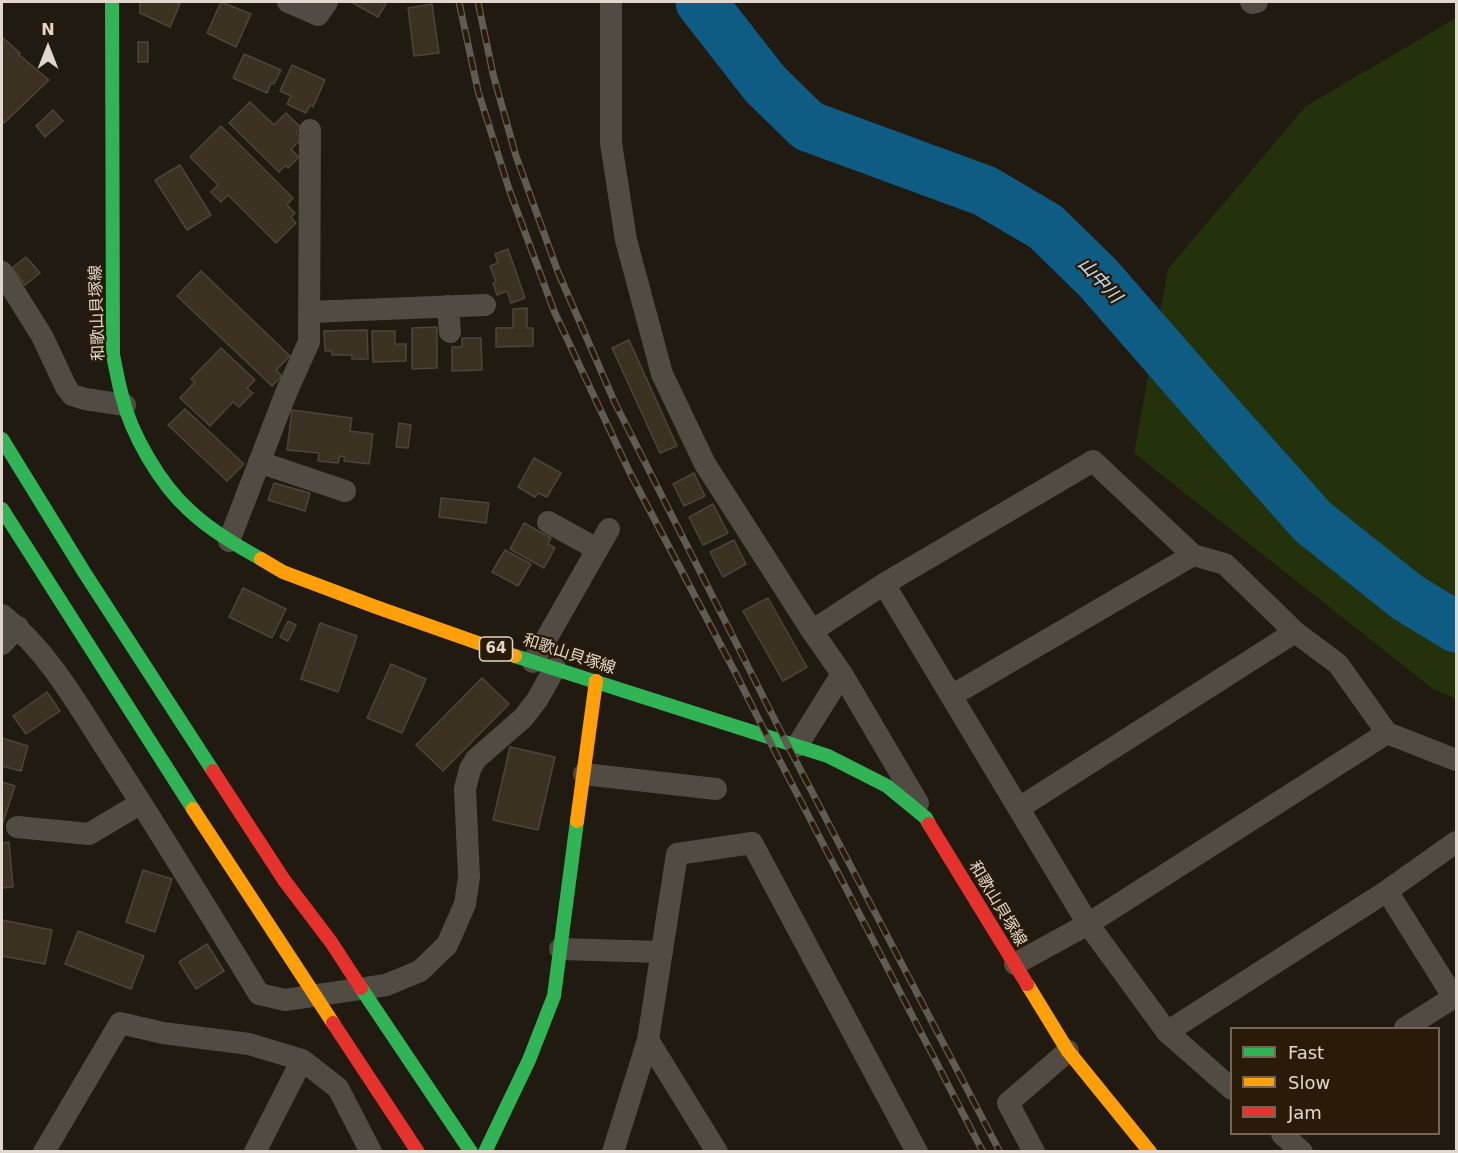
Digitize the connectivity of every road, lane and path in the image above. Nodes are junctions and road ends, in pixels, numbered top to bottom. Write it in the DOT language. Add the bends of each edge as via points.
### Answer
graph roads {
  1 [pos="112,2"];
  2 [pos="288,2"];
  3 [pos="327,2"];
  4 [pos="611,2"];
  5 [pos="1251,2"];
  6 [pos="1257,2"];
  7 [pos="310,130"];
  8 [pos="2,272"];
  9 [pos="485,305"];
  10 [pos="448,306"];
  11 [pos="310,312"];
  12 [pos="450,332"];
  13 [pos="125,405"];
  14 [pos="2,439"];
  15 [pos="259,462"];
  16 [pos="345,491"];
  17 [pos="2,509"];
  18 [pos="548,522"];
  19 [pos="609,529"];
  20 [pos="229,541"];
  21 [pos="597,549"];
  22 [pos="1193,555"];
  23 [pos="884,584"];
  24 [pos="10,621"];
  25 [pos="812,631"];
  26 [pos="1295,632"];
  27 [pos="2,644"];
  28 [pos="533,662"];
  29 [pos="555,668"];
  30 [pos="842,674"];
  31 [pos="596,681"];
  32 [pos="951,696"];
  33 [pos="1387,733"];
  34 [pos="797,746"];
  35 [pos="1456,760"];
  36 [pos="584,774"];
  37 [pos="716,789"];
  38 [pos="141,803"];
  39 [pos="1019,808"];
  40 [pos="926,818"];
  41 [pos="17,827"];
  42 [pos="1456,842"];
  43 [pos="1387,891"];
  44 [pos="1088,924"];
  45 [pos="560,949"];
  46 [pos="662,952"];
  47 [pos="1015,964"];
  48 [pos="1455,997"];
  49 [pos="1408,1027"];
  50 [pos="1167,1032"];
  51 [pos="648,1040"];
  52 [pos="1068,1051"];
  53 [pos="302,1060"];
  54 [pos="1230,1087"];
  55 [pos="1283,1135"];
  56 [pos="44,1152"];
  57 [pos="255,1152"];
  58 [pos="371,1152"];
  59 [pos="418,1152"];
  60 [pos="471,1152"];
  61 [pos="485,1152"];
  62 [pos="613,1152"];
  63 [pos="717,1152"];
  64 [pos="917,1152"];
  65 [pos="1034,1152"];
  66 [pos="1150,1152"];
  67 [pos="1302,1152"];
  1 -- 13 [label="main road, 和歌山貝塚線 / 64" via="113,355"];
  2 -- 3 [label="street" via="318,15"];
  4 -- 25 [label="street" via="611,143 626,240 662,374 705,464"];
  5 -- 6 [label="street"];
  7 -- 11 [label="street"];
  8 -- 13 [label="street" via="42,336 72,395"];
  9 -- 10 [label="street"];
  10 -- 11 [label="street"];
  10 -- 12 [label="street"];
  11 -- 15 [label="street" via="309,342"];
  13 -- 20 [label="main road, 和歌山貝塚線 / 64" via="159,476 187,509"];
  14 -- 60 [label="main road" via="284,880 331,942"];
  15 -- 16 [label="street"];
  15 -- 20 [label="street"];
  17 -- 59 [label="main road"];
  18 -- 21 [label="street"];
  19 -- 21 [label="street"];
  20 -- 28 [label="main road, 和歌山貝塚線 / 64" via="283,572"];
  21 -- 28 [label="street"];
  22 -- 23 [label="street" via="1093,461"];
  22 -- 26 [label="street" via="1225,564"];
  22 -- 32 [label="street"];
  23 -- 25 [label="street"];
  23 -- 32 [label="street"];
  24 -- 27 [label="street"];
  24 -- 38 [label="street" via="51,663"];
  25 -- 30 [label="street"];
  26 -- 33 [label="street" via="1338,664"];
  26 -- 39 [label="street"];
  28 -- 29 [label="main road, 和歌山貝塚線 / 64"];
  29 -- 31 [label="main road, 和歌山貝塚線 / 64"];
  29 -- 38 [label="street" via="523,717 476,759 470,770 465,789 469,877 465,904 447,945 420,971 386,985 285,1000 259,993"];
  30 -- 34 [label="street"];
  30 -- 40 [label="street"];
  31 -- 34 [label="main road, 和歌山貝塚線 / 64"];
  31 -- 36 [label="main road"];
  32 -- 39 [label="street"];
  33 -- 35 [label="street"];
  33 -- 44 [label="street"];
  34 -- 40 [label="main road, 和歌山貝塚線 / 64" via="828,756 886,786"];
  36 -- 37 [label="street"];
  36 -- 45 [label="main road"];
  38 -- 41 [label="street" via="88,834"];
  39 -- 44 [label="street"];
  40 -- 47 [label="main road, 和歌山貝塚線 / 64"];
  42 -- 43 [label="street"];
  43 -- 48 [label="street"];
  43 -- 50 [label="street"];
  44 -- 47 [label="street"];
  44 -- 50 [label="street"];
  45 -- 46 [label="street"];
  45 -- 61 [label="main road" via="554,996 529,1060"];
  46 -- 51 [label="street"];
  46 -- 64 [label="street" via="677,854 752,843"];
  47 -- 52 [label="main road, 和歌山貝塚線 / 64"];
  48 -- 49 [label="street"];
  50 -- 54 [label="street"];
  51 -- 62 [label="street"];
  51 -- 63 [label="street"];
  52 -- 65 [label="street" via="1008,1103"];
  52 -- 66 [label="main road, 和歌山貝塚線 / 64"];
  53 -- 56 [label="street" via="249,1044 162,1033 120,1023"];
  53 -- 57 [label="street"];
  53 -- 58 [label="street" via="338,1088"];
  55 -- 67 [label="street"];
}
